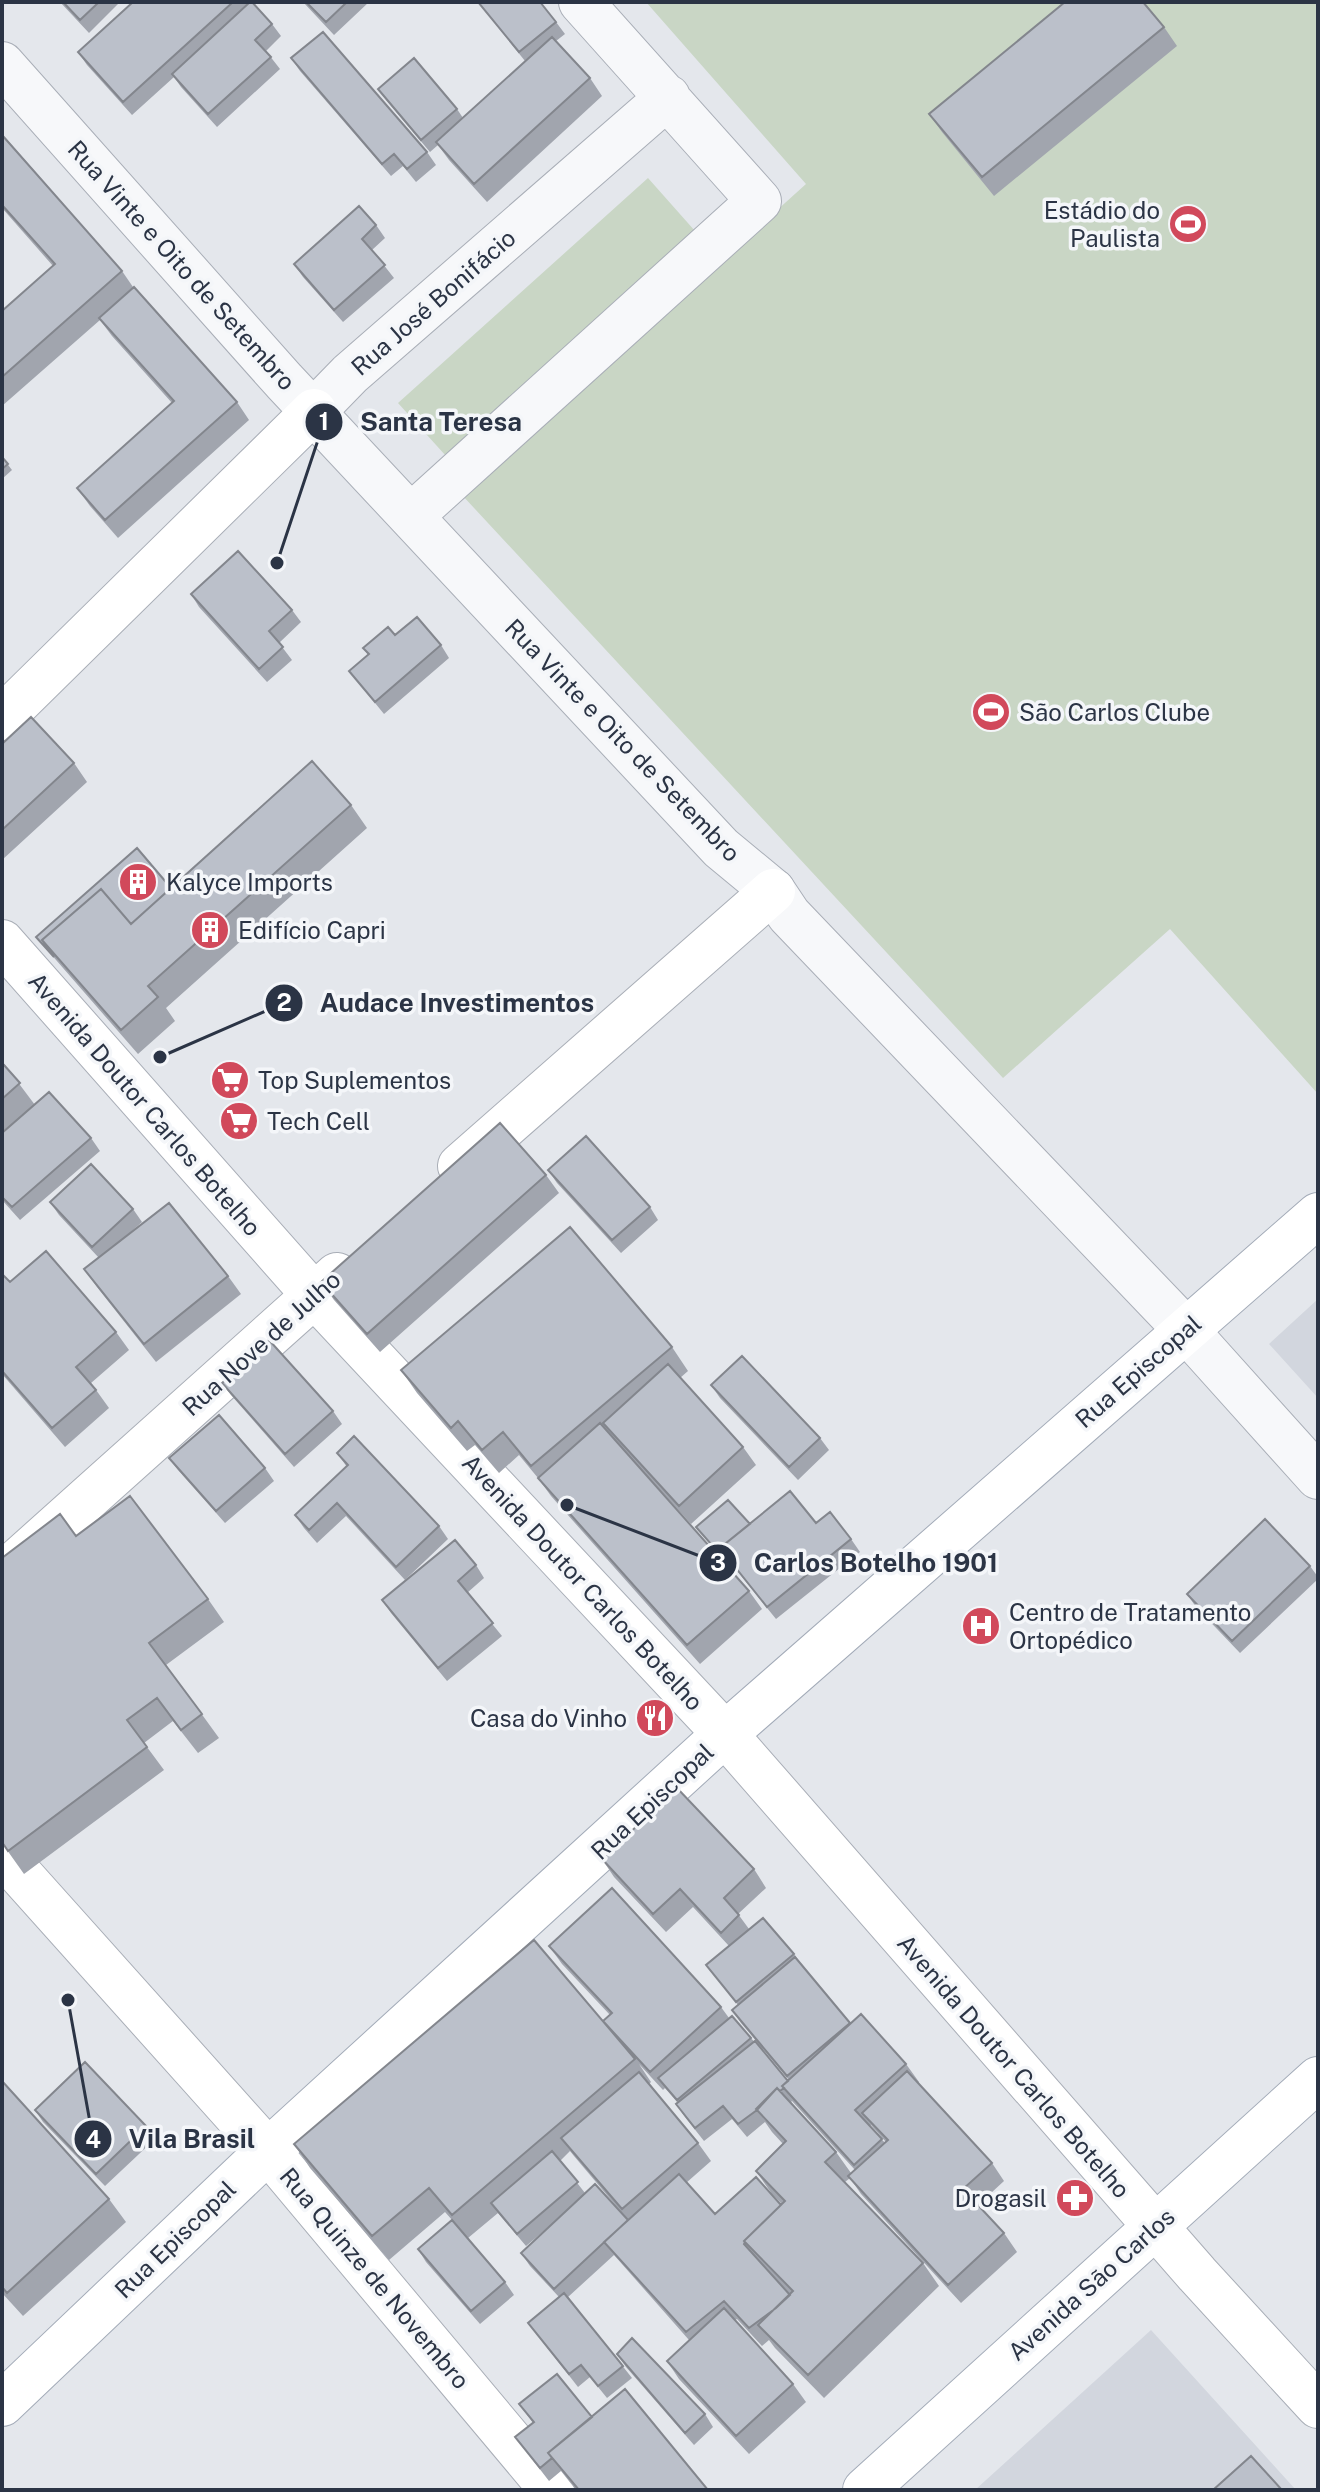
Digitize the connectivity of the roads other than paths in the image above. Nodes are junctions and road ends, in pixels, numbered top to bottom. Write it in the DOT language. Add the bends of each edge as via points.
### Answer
graph roads {
  1 [pos="581,2"];
  2 [pos="2,64"];
  3 [pos="668,97"];
  4 [pos="314,411"];
  5 [pos="411,516"];
  6 [pos="2,718"];
  7 [pos="773,891"];
  8 [pos="2,942"];
  9 [pos="432,1191"];
  10 [pos="1318,1215"];
  11 [pos="361,1253"];
  12 [pos="314,1295"];
  13 [pos="1185,1329"];
  14 [pos="1318,1477"];
  15 [pos="2,1575"];
  16 [pos="725,1734"];
  17 [pos="2,1854"];
  18 [pos="1318,2079"];
  19 [pos="268,2151"];
  20 [pos="1155,2226"];
  21 [pos="2,2404"];
  22 [pos="1318,2406"];
  23 [pos="552,2490"];
  24 [pos="865,2490"];
  1 -- 3 [label="street"];
  2 -- 4 [label="street, Rua Vinte e Oito de Setembro"];
  3 -- 4 [label="street, Rua José Bonifácio"];
  3 -- 5 [label="street" via="759,201"];
  4 -- 5 [label="street, Rua Vinte e Oito de Setembro"];
  4 -- 6 [label="main road, Rua José Bonifácio"];
  5 -- 7 [label="street, Rua Vinte e Oito de Setembro" via="721,848"];
  7 -- 9 [label="main road"];
  7 -- 13 [label="street, Rua Vinte e Oito de Setembro" via="789,915"];
  8 -- 12 [label="main road, Avenida Doutor Carlos Botelho"];
  10 -- 13 [label="main road, Rua Episcopal"];
  11 -- 12 [label="main road, Rua Nove de Julho"];
  12 -- 15 [label="main road, Rua Nove de Julho"];
  12 -- 16 [label="main road, Avenida Doutor Carlos Botelho"];
  13 -- 14 [label="street, Rua Vinte e Oito de Setembro"];
  13 -- 16 [label="main road, Rua Episcopal"];
  16 -- 19 [label="main road, Rua Episcopal"];
  16 -- 20 [label="main road, Avenida Doutor Carlos Botelho"];
  17 -- 19 [label="main road, Rua Quinze de Novembro"];
  18 -- 20 [label="main road, Avenida São Carlos"];
  19 -- 21 [label="main road, Rua Episcopal"];
  19 -- 23 [label="main road, Rua Quinze de Novembro"];
  20 -- 22 [label="main road, Avenida Doutor Carlos Botelho"];
  20 -- 24 [label="main road, Avenida São Carlos"];
}
